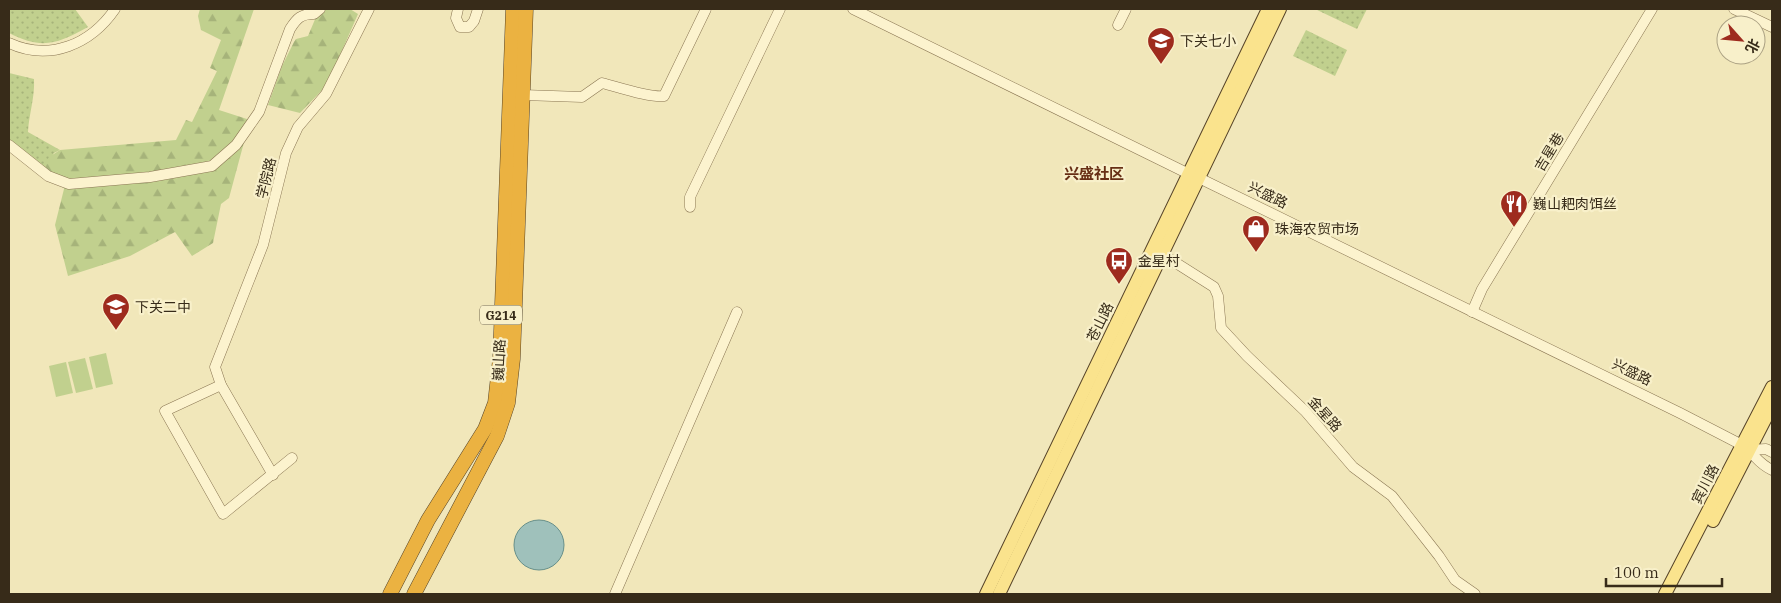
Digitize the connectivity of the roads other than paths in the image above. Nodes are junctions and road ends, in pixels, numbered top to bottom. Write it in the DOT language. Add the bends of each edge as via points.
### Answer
graph roads {
  1 [pos="115,9"];
  2 [pos="320,9"];
  3 [pos="458,9"];
  4 [pos="478,9"];
  5 [pos="513,9"];
  6 [pos="526,9"];
  7 [pos="706,9"];
  8 [pos="780,9"];
  9 [pos="852,9"];
  10 [pos="878,9"];
  11 [pos="1126,9"];
  12 [pos="1268,9"];
  13 [pos="1280,9"];
  14 [pos="1652,9"];
  15 [pos="1734,9"];
  16 [pos="1748,9"];
  17 [pos="367,10"];
  18 [pos="873,19"];
  19 [pos="1772,21"];
  20 [pos="1118,25"];
  21 [pos="1772,27"];
  22 [pos="9,43"];
  23 [pos="523,95"];
  24 [pos="9,145"];
  25 [pos="1194,176"];
  26 [pos="690,207"];
  27 [pos="1162,254"];
  28 [pos="737,312"];
  29 [pos="1472,312"];
  30 [pos="221,385"];
  31 [pos="1772,387"];
  32 [pos="503,395"];
  33 [pos="1772,406"];
  34 [pos="1746,448"];
  35 [pos="472,452"];
  36 [pos="1772,452"];
  37 [pos="292,458"];
  38 [pos="485,460"];
  39 [pos="1772,470"];
  40 [pos="273,475"];
  41 [pos="390,594"];
  42 [pos="414,594"];
  43 [pos="614,594"];
  44 [pos="986,594"];
  45 [pos="999,594"];
  46 [pos="1474,594"];
  47 [pos="1665,594"];
  48 [pos="1675,594"];
  1 -- 22 [label="street" via="92,35 68,47 38,51"];
  2 -- 24 [label="street" via="297,18 259,112 228,154 212,166 150,177 69,184 48,176"];
  3 -- 4 [label="street" via="456,18 460,27 470,27"];
  5 -- 32 [label="highway, 巍山路 / G214" via="500,358"];
  6 -- 23 [label="highway, 巍山路 / G214"];
  7 -- 23 [label="street" via="664,96 654,97 602,83 582,97"];
  8 -- 26 [label="street" via="690,197"];
  9 -- 18 [label="street, 兴盛路"];
  10 -- 18 [label="street"];
  11 -- 20 [label="street"];
  12 -- 25 [label="main road, 苍山路"];
  13 -- 25 [label="main road, 苍山路"];
  14 -- 29 [label="street, 吉星巷" via="1482,289"];
  15 -- 21 [label="street"];
  16 -- 19 [label="street"];
  17 -- 30 [label="street, 学院路" via="326,94 298,127 286,153 263,245 214,367"];
  18 -- 25 [label="street, 兴盛路"];
  23 -- 32 [label="highway, 巍山路 / G214" via="513,359"];
  25 -- 27 [label="main road, 苍山路"];
  25 -- 29 [label="street, 兴盛路"];
  25 -- 44 [label="main road, 苍山路"];
  27 -- 45 [label="main road, 苍山路"];
  27 -- 46 [label="street, 金星路" via="1214,287 1221,328 1305,411 1352,467 1392,496 1455,580"];
  28 -- 43 [label="street"];
  29 -- 34 [label="street, 兴盛路"];
  30 -- 40 [label="street"];
  30 -- 40 [label="street" via="166,411 223,514"];
  31 -- 34 [label="main road, 宾川路"];
  32 -- 35 [label="highway, 巍山路 / G214"];
  32 -- 38 [label="highway, 巍山路 / G214" via="502,424"];
  33 -- 34 [label="main road, 宾川路"];
  34 -- 36 [label="street, 兴盛路"];
  34 -- 39 [label="street, 兴盛路" via="1759,464"];
  34 -- 47 [label="main road, 宾川路"];
  34 -- 48 [label="main road, 宾川路"];
  35 -- 38 [label="highway"];
  35 -- 41 [label="highway, 巍山路 / G214" via="428,520"];
  37 -- 40 [label="street"];
  38 -- 42 [label="highway, 巍山路 / G214"];
}
